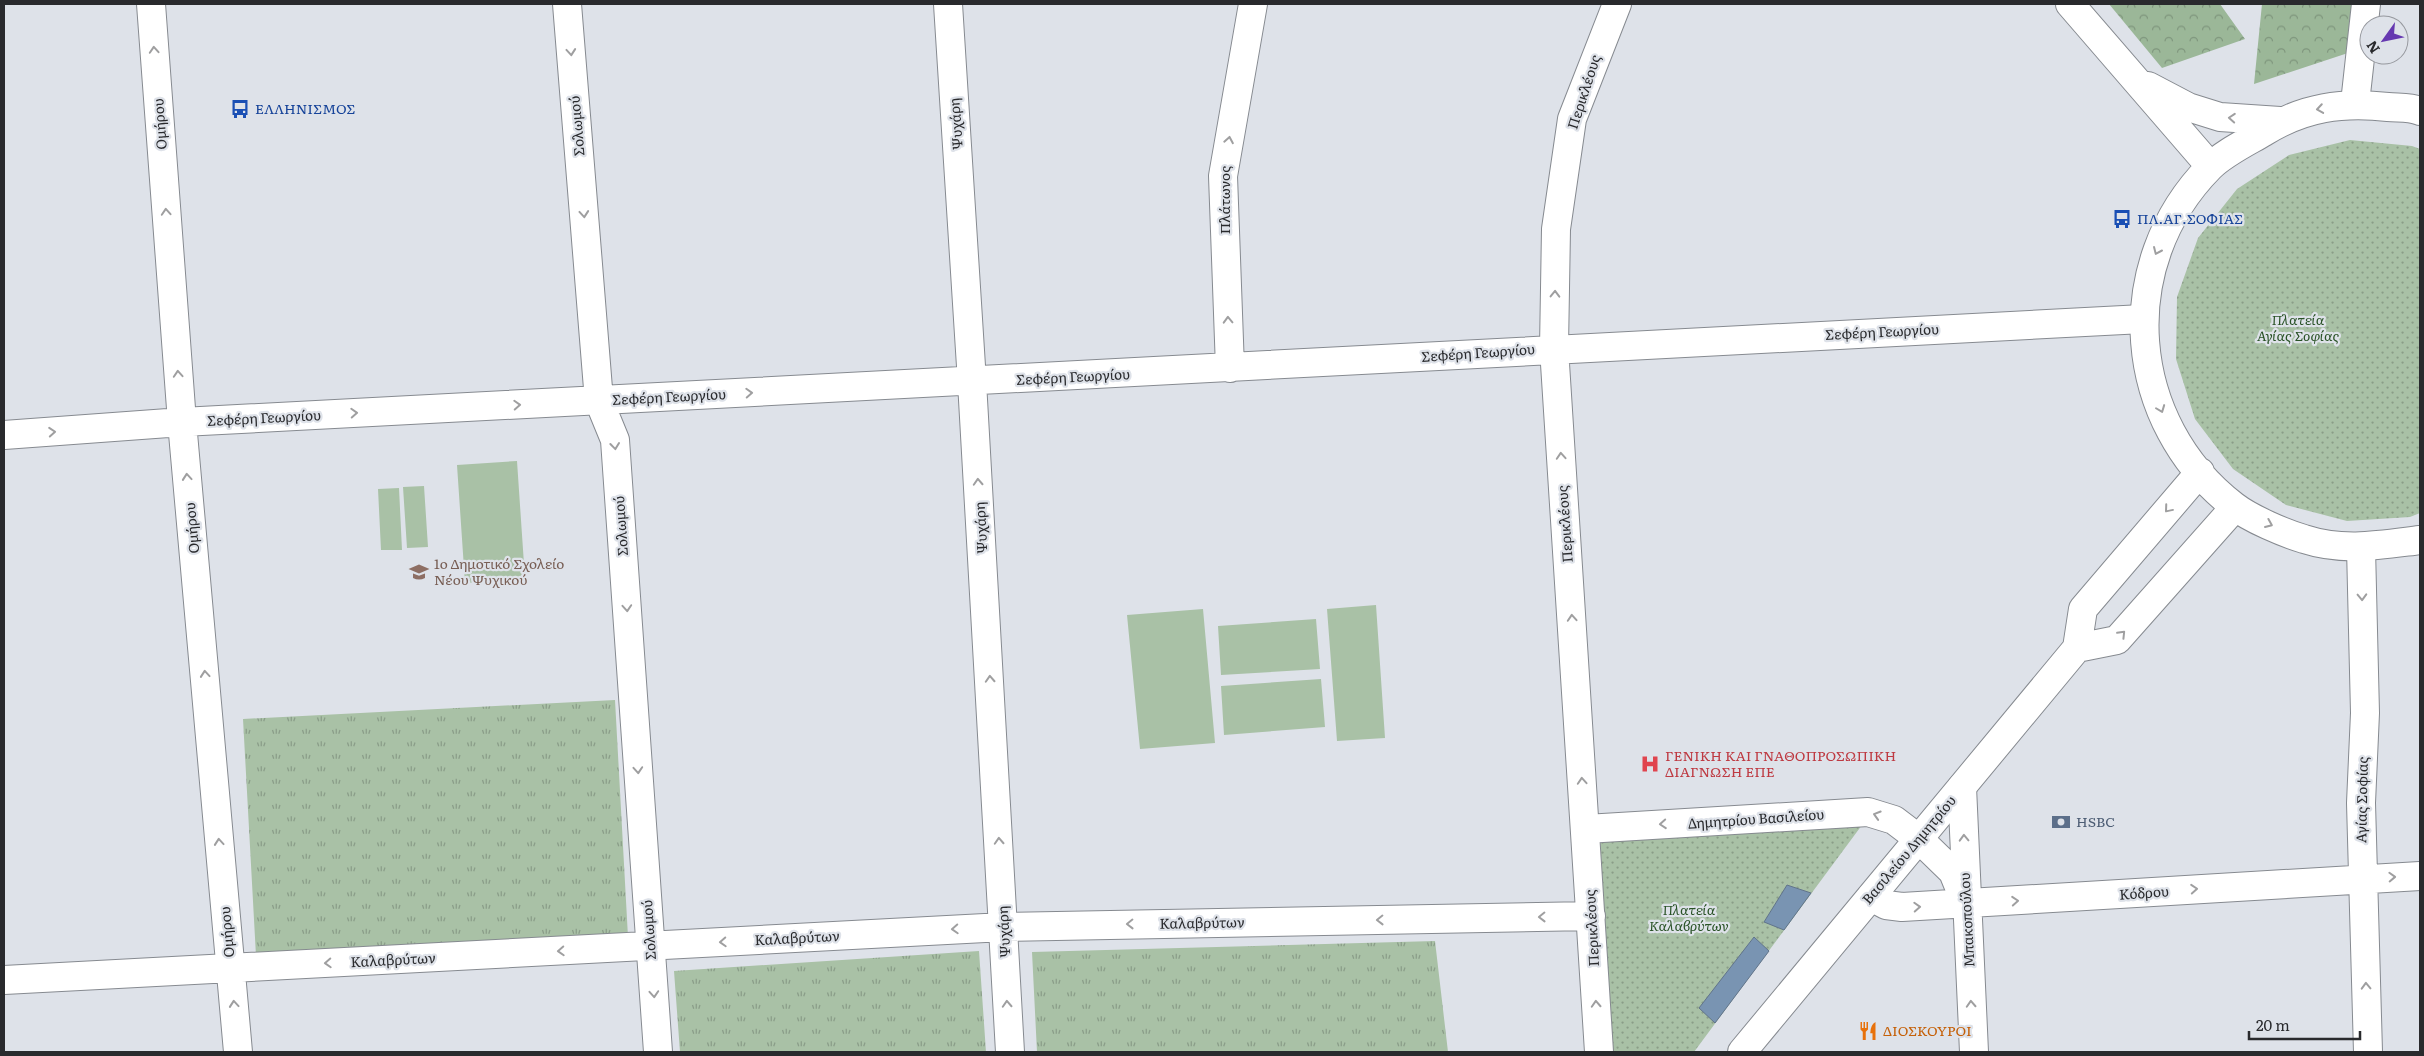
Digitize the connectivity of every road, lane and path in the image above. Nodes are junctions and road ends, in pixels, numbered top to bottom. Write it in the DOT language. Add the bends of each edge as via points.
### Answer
graph roads {
  1 [pos="151,4"];
  2 [pos="567,4"];
  3 [pos="948,4"];
  4 [pos="1253,4"];
  5 [pos="1617,4"];
  6 [pos="2070,4"];
  7 [pos="2366,4"];
  8 [pos="2135,79"];
  9 [pos="2356,104"];
  10 [pos="2420,111"];
  11 [pos="2280,121"];
  12 [pos="2210,166"];
  13 [pos="2143,319"];
  14 [pos="1554,348"];
  15 [pos="1230,368"];
  16 [pos="972,382"];
  17 [pos="599,401"];
  18 [pos="182,422"];
  19 [pos="4,435"];
  20 [pos="2200,472"];
  21 [pos="2235,507"];
  22 [pos="2420,540"];
  23 [pos="2361,548"];
  24 [pos="2077,648"];
  25 [pos="1962,787"];
  26 [pos="1586,829"];
  27 [pos="1919,838"];
  28 [pos="2420,876"];
  29 [pos="2362,878"];
  30 [pos="1871,898"];
  31 [pos="1966,904"];
  32 [pos="1591,916"];
  33 [pos="1004,927"];
  34 [pos="650,945"];
  35 [pos="230,968"];
  36 [pos="4,980"];
  37 [pos="238,1052"];
  38 [pos="658,1052"];
  39 [pos="1010,1052"];
  40 [pos="1599,1052"];
  41 [pos="1742,1052"];
  42 [pos="1974,1052"];
  43 [pos="2368,1052"];
  18 -- 1 [label="street, Ομήρου, one-way"];
  2 -- 17 [label="street, Σολωμού, one-way"];
  3 -- 16 [label="street, Ψυχάρη"];
  15 -- 4 [label="street, Πλάτωνος, one-way" via="1223,176"];
  14 -- 5 [label="street, Περικλέους, one-way" via="1556,229 1572,119"];
  6 -- 8 [label="street"];
  7 -- 9 [label="street"];
  11 -- 8 [label="street, one-way" via="2220,117 2188,107"];
  8 -- 12 [label="street"];
  9 -- 10 [label="street"];
  9 -- 11 [label="street, one-way" via="2302,112"];
  11 -- 12 [label="street"];
  12 -- 13 [label="street, one-way" via="2175,210 2152,262"];
  13 -- 14 [label="street, Σεφέρη Γεωργίου"];
  13 -- 20 [label="street, one-way" via="2150,378 2171,433"];
  14 -- 15 [label="street, Σεφέρη Γεωργίου"];
  26 -- 14 [label="street, Περικλέους, one-way"];
  15 -- 16 [label="street, Σεφέρη Γεωργίου"];
  17 -- 16 [label="street, Σεφέρη Γεωργίου, one-way"];
  33 -- 16 [label="street, Ψυχάρη, one-way"];
  18 -- 17 [label="street, Σεφέρη Γεωργίου, one-way"];
  17 -- 34 [label="street, Σολωμού, one-way" via="615,440"];
  19 -- 18 [label="street, Σεφέρη Γεωργίου, one-way"];
  35 -- 18 [label="street, Ομήρου, one-way"];
  20 -- 21 [label="street"];
  20 -- 24 [label="street, Βασιλείου Δημητρίου, one-way" via="2084,609"];
  21 -- 23 [label="street, one-way" via="2304,539"];
  24 -- 21 [label="street, one-way" via="2117,640"];
  22 -- 23 [label="street"];
  23 -- 29 [label="street, Αγίας Σοφίας, one-way" via="2365,714 2360,803"];
  24 -- 25 [label="street, Βασιλείου Δημητρίου"];
  25 -- 27 [label="street, Βασιλείου Δημητρίου"];
  31 -- 25 [label="street, Μπακοπούλου, one-way"];
  27 -- 26 [label="street, Δημητρίου Βασιλείου, one-way" via="1894,820 1868,812"];
  26 -- 32 [label="street, Περικλέους"];
  27 -- 30 [label="street, Βασιλείου Δημητρίου"];
  27 -- 31 [label="street, Δημητρίου Βασιλείου" via="1953,872"];
  29 -- 28 [label="street, Κόδρου, one-way"];
  31 -- 29 [label="street, Κόδρου, one-way"];
  43 -- 29 [label="street, Αγίας Σοφίας, one-way"];
  30 -- 31 [label="street, Κόδρου, one-way" via="1886,905 1902,907"];
  30 -- 41 [label="street, Βασιλείου Δημητρίου"];
  42 -- 31 [label="street, Μπακοπούλου, one-way"];
  32 -- 33 [label="street, Καλαβρύτων, one-way"];
  40 -- 32 [label="street, Περικλέους, one-way"];
  33 -- 34 [label="street, Καλαβρύτων, one-way"];
  39 -- 33 [label="street, Ψυχάρη, one-way"];
  34 -- 35 [label="street, Καλαβρύτων, one-way"];
  34 -- 38 [label="street, Σολωμού, one-way"];
  35 -- 36 [label="street, Καλαβρύτων"];
  37 -- 35 [label="street, Ομήρου, one-way"];
}
